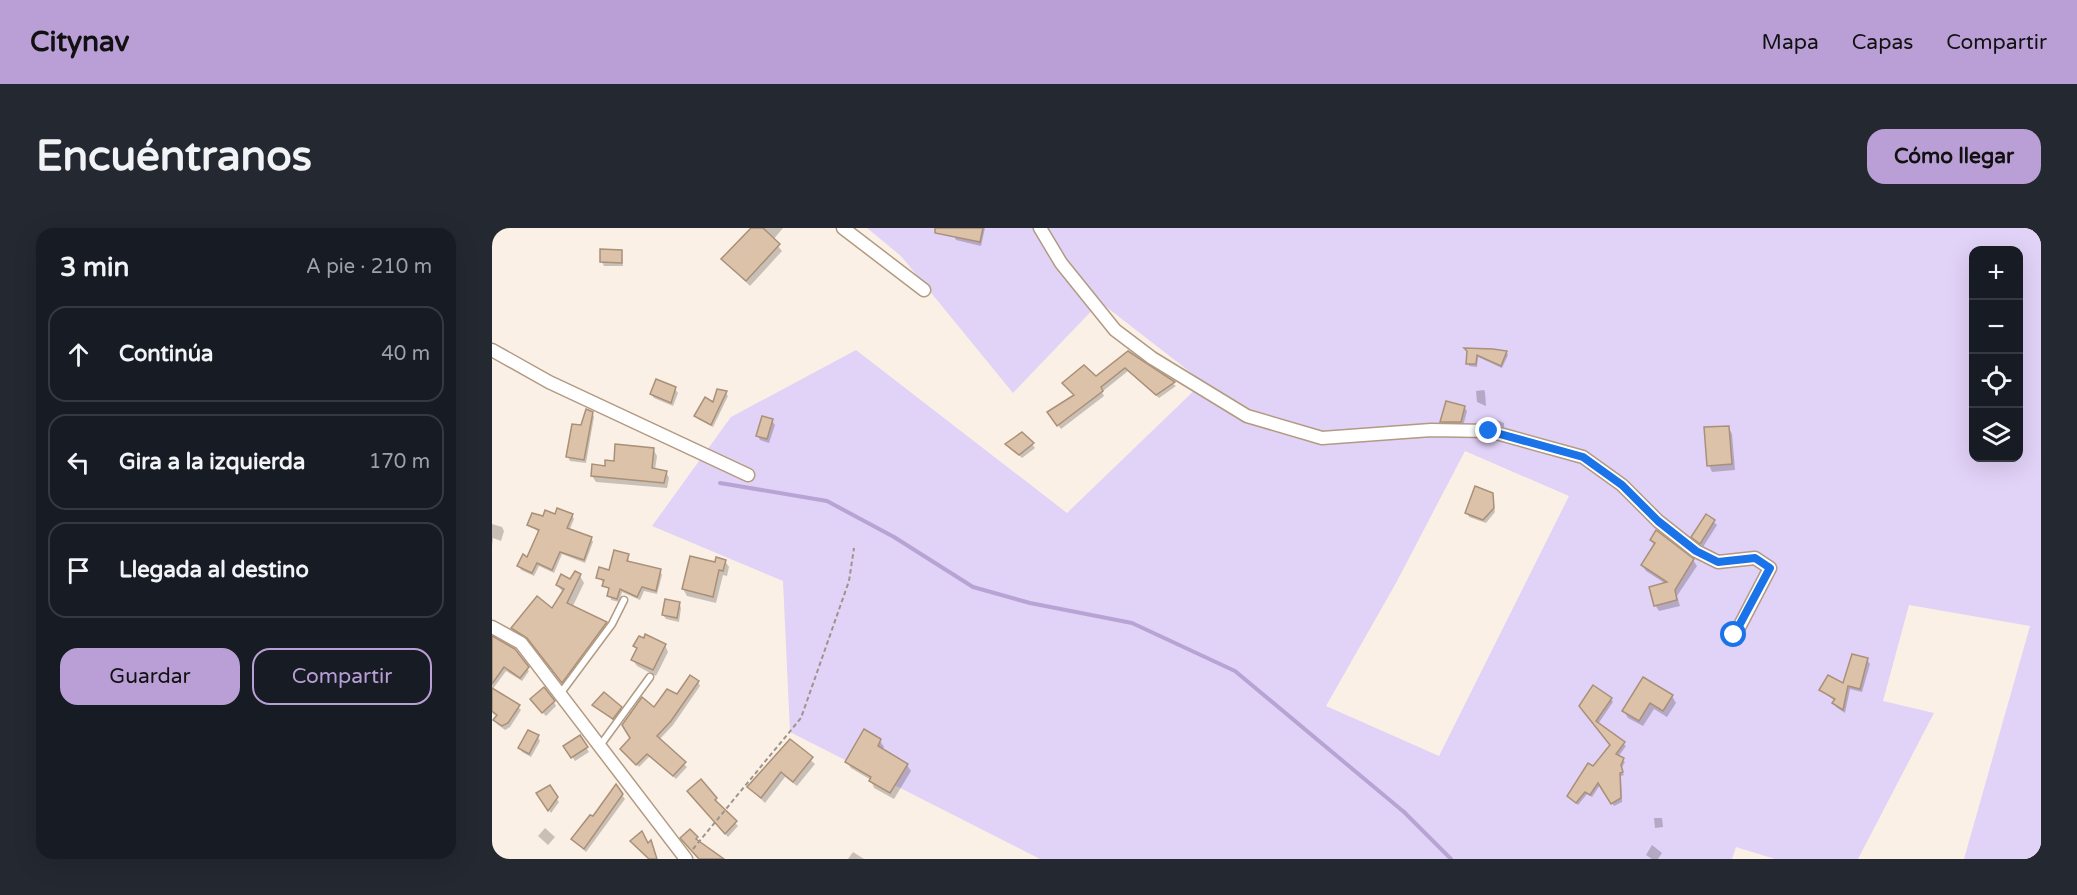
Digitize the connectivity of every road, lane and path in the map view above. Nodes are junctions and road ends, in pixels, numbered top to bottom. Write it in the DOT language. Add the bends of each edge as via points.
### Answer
graph roads {
  1 [pos="843,228"];
  2 [pos="1040,228"];
  3 [pos="924,290"];
  4 [pos="492,350"];
  5 [pos="748,475"];
  6 [pos="854,548"];
  7 [pos="624,600"];
  8 [pos="492,627"];
  9 [pos="1734,635"];
  10 [pos="650,677"];
  11 [pos="559,695"];
  12 [pos="599,748"];
  13 [pos="686,859"];
  1 -- 3 [label="street"];
  2 -- 9 [label="street" via="1061,262 1115,330 1152,358 1247,416 1322,438 1431,430 1489,431 1583,457 1622,485 1696,551 1718,562 1755,558 1770,568"];
  4 -- 5 [label="street" via="549,382"];
  6 -- 13 [label="path" via="849,581 801,718"];
  7 -- 11 [label="lane" via="612,624"];
  8 -- 11 [label="street" via="521,643"];
  10 -- 12 [label="lane"];
  11 -- 12 [label="street"];
  12 -- 13 [label="street"];
}
